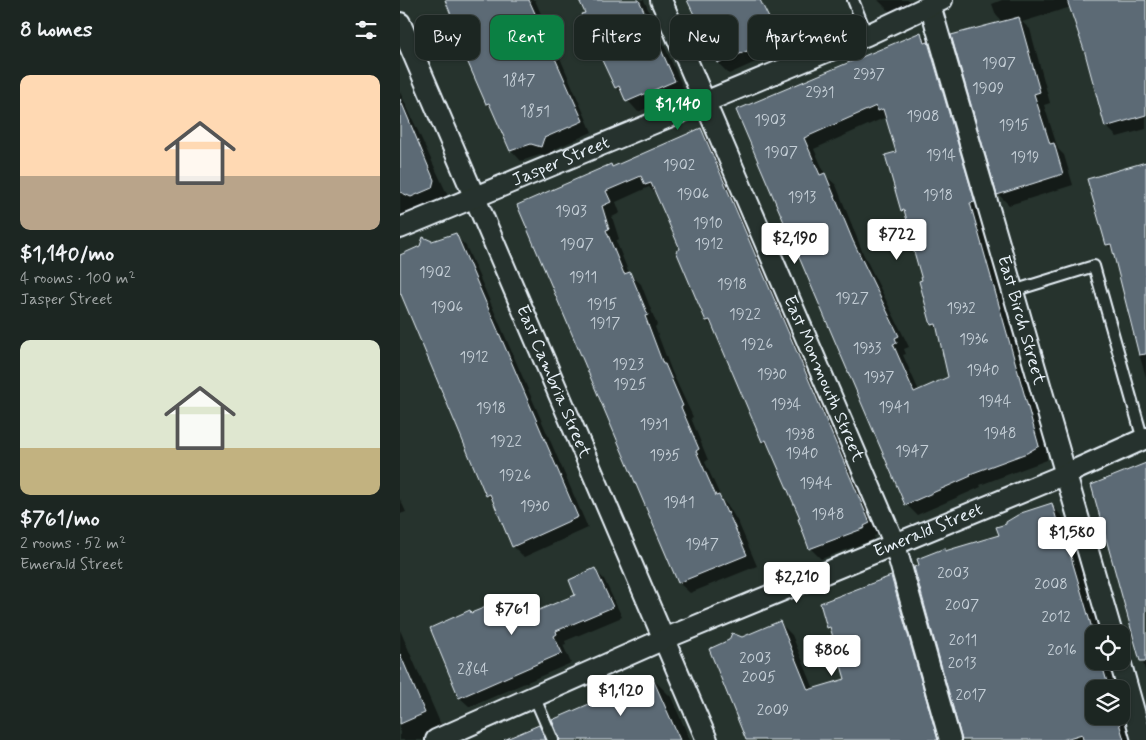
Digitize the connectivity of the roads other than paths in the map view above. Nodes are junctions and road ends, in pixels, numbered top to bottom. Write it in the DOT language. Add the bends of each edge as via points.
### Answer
graph roads {
  1 [pos="661,0"];
  2 [pos="853,0"];
  3 [pos="936,3"];
  4 [pos="400,23"];
  5 [pos="867,35"];
  6 [pos="407,58"];
  7 [pos="706,101"];
  8 [pos="474,196"];
  9 [pos="400,228"];
  10 [pos="1013,291"];
  11 [pos="1145,439"];
  12 [pos="1066,474"];
  13 [pos="895,546"];
  14 [pos="1109,625"];
  15 [pos="664,639"];
  16 [pos="1123,670"];
  17 [pos="534,696"];
  18 [pos="436,740"];
  19 [pos="553,740"];
  20 [pos="707,740"];
  21 [pos="950,740"];
  22 [pos="1142,740"];
  1 -- 7 [label="street, East Monmouth Street"];
  2 -- 5 [label="lane"];
  3 -- 5 [label="street, Jasper Street"];
  3 -- 10 [label="street, East Birch Street"];
  4 -- 6 [label="street, East Cambria Street"];
  5 -- 7 [label="street, Jasper Street"];
  6 -- 8 [label="street, East Cambria Street"];
  7 -- 8 [label="street, Jasper Street"];
  7 -- 13 [label="street, East Monmouth Street"];
  8 -- 9 [label="street, Jasper Street"];
  8 -- 15 [label="street, East Cambria Street"];
  10 -- 11 [label="lane" via="1094,266"];
  10 -- 12 [label="street, East Birch Street"];
  11 -- 12 [label="street, Emerald Street"];
  12 -- 13 [label="street, Emerald Street"];
  12 -- 14 [label="street, East Birch Street"];
  13 -- 15 [label="street, Emerald Street"];
  13 -- 21 [label="street, East Monmouth Street"];
  15 -- 17 [label="street, Emerald Street"];
  15 -- 20 [label="street, East Cambria Street"];
  16 -- 22 [label="street"];
  17 -- 18 [label="street, Emerald Street"];
  17 -- 19 [label="lane"];
}
